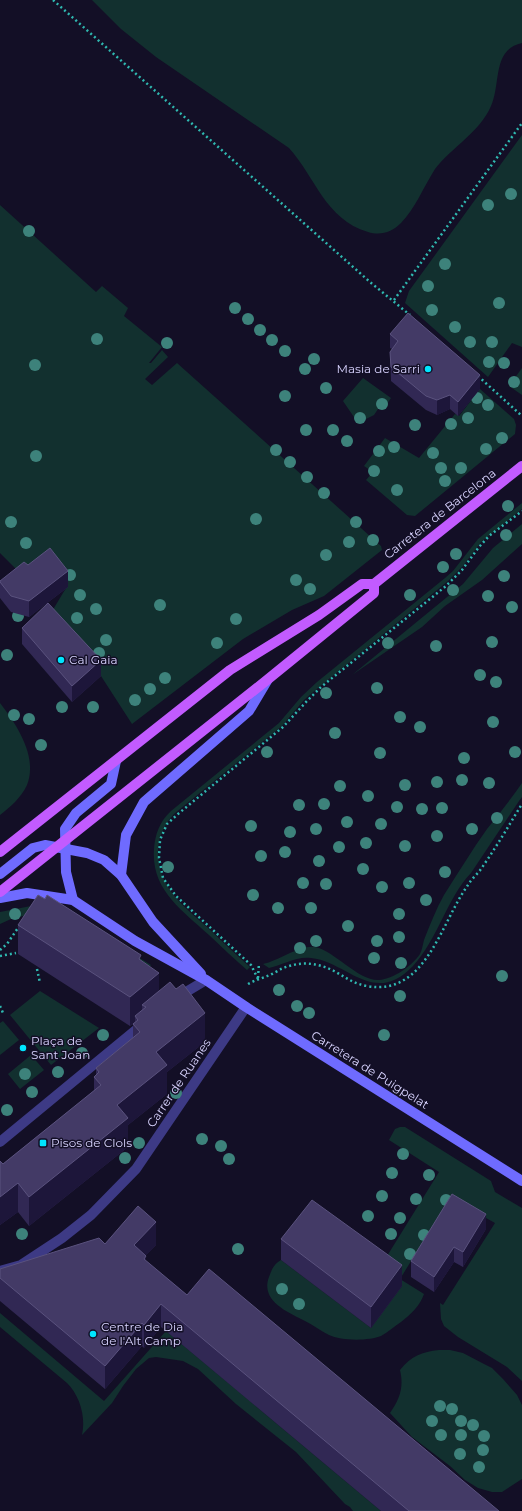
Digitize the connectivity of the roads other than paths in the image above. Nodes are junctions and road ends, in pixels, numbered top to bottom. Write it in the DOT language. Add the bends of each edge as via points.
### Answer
graph roads {
  1 [pos="522,466"];
  2 [pos="374,584"];
  3 [pos="267,680"];
  4 [pos="116,761"];
  5 [pos="63,845"];
  6 [pos="0,852"];
  7 [pos="0,874"];
  8 [pos="122,875"];
  9 [pos="0,892"];
  10 [pos="0,898"];
  11 [pos="73,900"];
  12 [pos="206,980"];
  13 [pos="165,1006"];
  14 [pos="246,1007"];
  15 [pos="149,1019"];
  16 [pos="0,1142"];
  17 [pos="522,1181"];
  18 [pos="0,1271"];
  1 -- 2 [label="main road, Carretera de Barcelona"];
  2 -- 3 [label="main road" via="374,593"];
  2 -- 4 [label="main road" via="362,584 319,615 230,670"];
  3 -- 5 [label="main road"];
  3 -- 8 [label="street" via="249,711 144,802 126,835"];
  4 -- 5 [label="street" via="111,784 76,813 65,829"];
  4 -- 6 [label="main road"];
  5 -- 7 [label="street" via="33,848"];
  5 -- 8 [label="street" via="104,860"];
  5 -- 9 [label="main road"];
  5 -- 11 [label="street"];
  8 -- 12 [label="street" via="153,922"];
  10 -- 11 [label="street" via="27,893"];
  11 -- 12 [label="street" via="135,941"];
  12 -- 13 [label="street"];
  12 -- 14 [label="street, Carretera de Puigpelat"];
  14 -- 17 [label="street, Carretera de Puigpelat"];
  14 -- 18 [label="street, Carrer de Ruanes" via="136,1169 91,1215 62,1238 21,1265"];
  15 -- 16 [label="street"];
}
